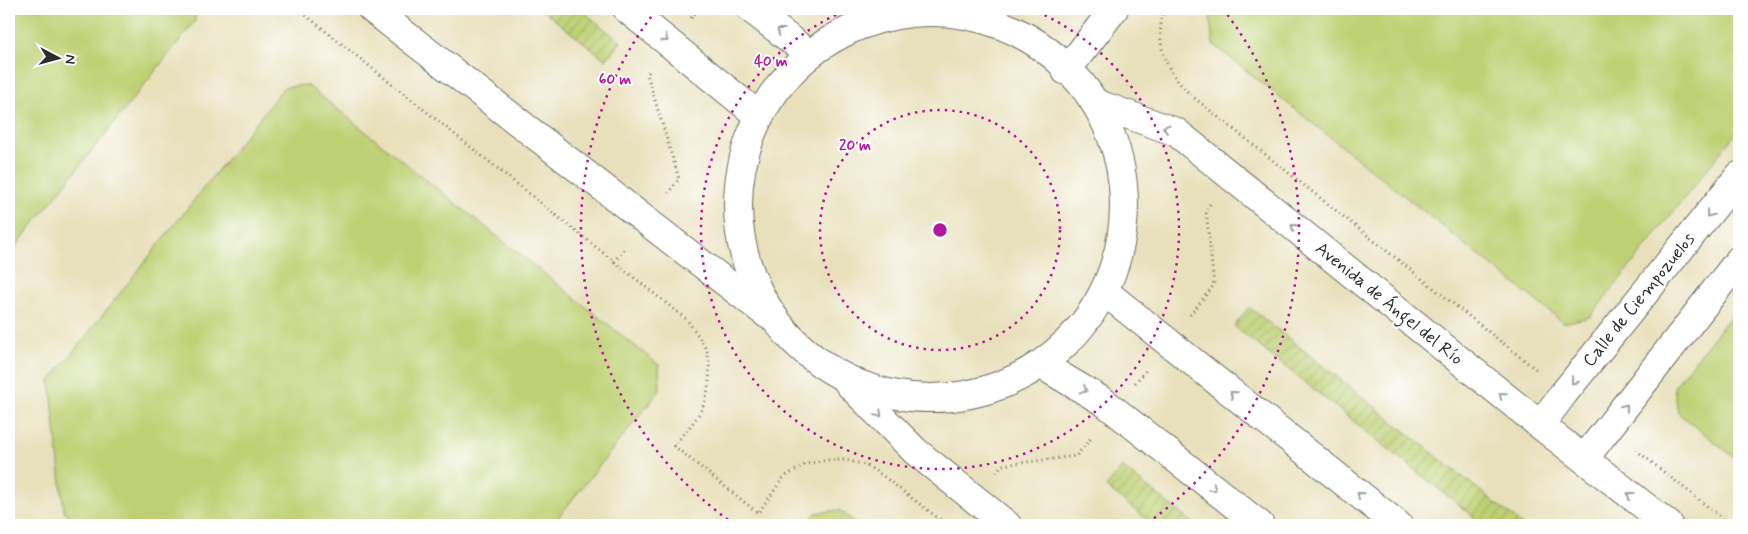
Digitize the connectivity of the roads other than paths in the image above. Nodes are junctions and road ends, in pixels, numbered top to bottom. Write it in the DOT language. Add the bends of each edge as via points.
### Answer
graph roads {
  1 [pos="372,9"];
  2 [pos="627,9"];
  3 [pos="751,9"];
  4 [pos="1001,9"];
  5 [pos="1114,9"];
  6 [pos="1024,34"];
  7 [pos="808,54"];
  8 [pos="1066,71"];
  9 [pos="1098,104"];
  10 [pos="759,116"];
  11 [pos="1739,176"];
  12 [pos="1739,260"];
  13 [pos="1105,292"];
  14 [pos="772,318"];
  15 [pos="1042,365"];
  16 [pos="844,380"];
  17 [pos="1540,425"];
  18 [pos="1584,458"];
  19 [pos="1007,525"];
  20 [pos="1260,525"];
  21 [pos="1398,525"];
  22 [pos="1669,525"];
  1 -- 14 [label="street"];
  2 -- 10 [label="street, one-way"];
  7 -- 3 [label="street, one-way"];
  4 -- 6 [label="street"];
  5 -- 8 [label="street"];
  6 -- 7 [label="street" via="971,14 914,10 858,24"];
  6 -- 8 [label="street"];
  7 -- 10 [label="street" via="780,82"];
  8 -- 9 [label="street"];
  9 -- 13 [label="street" via="1117,149 1126,197 1121,246"];
  17 -- 9 [label="street, Avenida de Ángel del Río, one-way" via="1176,132"];
  10 -- 14 [label="street" via="738,183 743,254"];
  11 -- 17 [label="street, Calle de Ciempozuelos, one-way"];
  18 -- 12 [label="street, one-way"];
  13 -- 15 [label="street" via="1078,332"];
  21 -- 13 [label="street, one-way"];
  14 -- 16 [label="street" via="806,355"];
  15 -- 16 [label="street" via="996,389 946,400 894,396"];
  15 -- 20 [label="street, one-way" via="1104,402"];
  16 -- 19 [label="street, one-way" via="915,451"];
  17 -- 18 [label="street, Avenida de Ángel del Río"];
  22 -- 18 [label="street, Avenida de Ángel del Río, one-way"];
}
